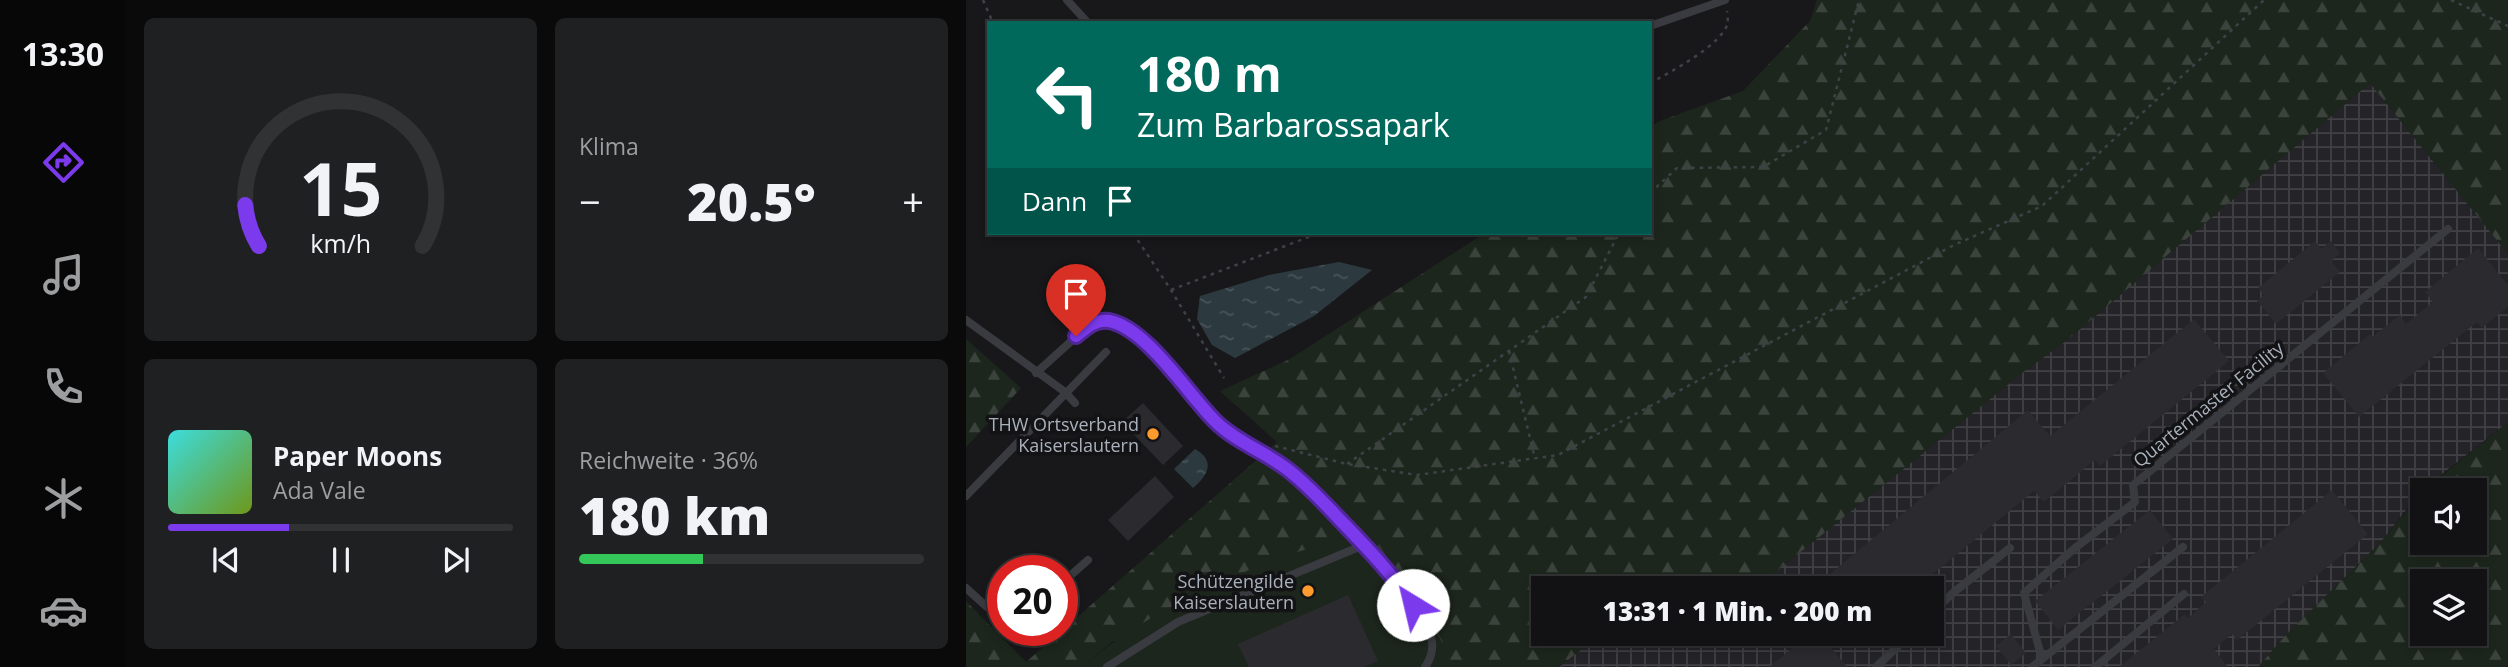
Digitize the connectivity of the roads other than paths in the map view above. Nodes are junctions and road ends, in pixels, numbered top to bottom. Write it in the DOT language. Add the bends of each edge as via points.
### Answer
graph roads {
  1 [pos="1067,0"];
  2 [pos="1726,0"];
  3 [pos="1086,21"];
  4 [pos="1652,25"];
  5 [pos="2448,229"];
  6 [pos="966,320"];
  7 [pos="1106,352"];
  8 [pos="1036,373"];
  9 [pos="1065,392"];
  10 [pos="1074,402"];
  11 [pos="966,496"];
  12 [pos="1364,545"];
  13 [pos="2182,547"];
  14 [pos="2010,548"];
  15 [pos="1088,559"];
  16 [pos="1078,568"];
  17 [pos="966,588"];
  18 [pos="2184,594"];
  19 [pos="1944,602"];
  20 [pos="987,607"];
  21 [pos="1898,646"];
  22 [pos="2042,659"];
  23 [pos="1107,667"];
  24 [pos="1425,667"];
  25 [pos="1876,667"];
  26 [pos="2032,667"];
  27 [pos="2095,667"];
  1 -- 3 [label="lane"];
  2 -- 4 [label="lane"];
  5 -- 22 [label="lane, Quartermaster Facility" via="2133,485 2134,502 2024,593"];
  6 -- 8 [label="lane"];
  7 -- 9 [label="lane"];
  8 -- 9 [label="lane"];
  8 -- 12 [label="lane" via="1088,326 1098,321 1116,324 1157,353 1216,422 1306,483"];
  9 -- 10 [label="lane"];
  9 -- 11 [label="lane"];
  12 -- 23 [label="lane" via="1178,622"];
  12 -- 24 [label="lane" via="1398,583 1426,628 1432,652"];
  13 -- 22 [label="lane"];
  14 -- 19 [label="lane"];
  15 -- 16 [label="lane"];
  17 -- 20 [label="lane"];
  18 -- 27 [label="lane"];
  21 -- 25 [label="lane"];
  22 -- 26 [label="lane"];
}
